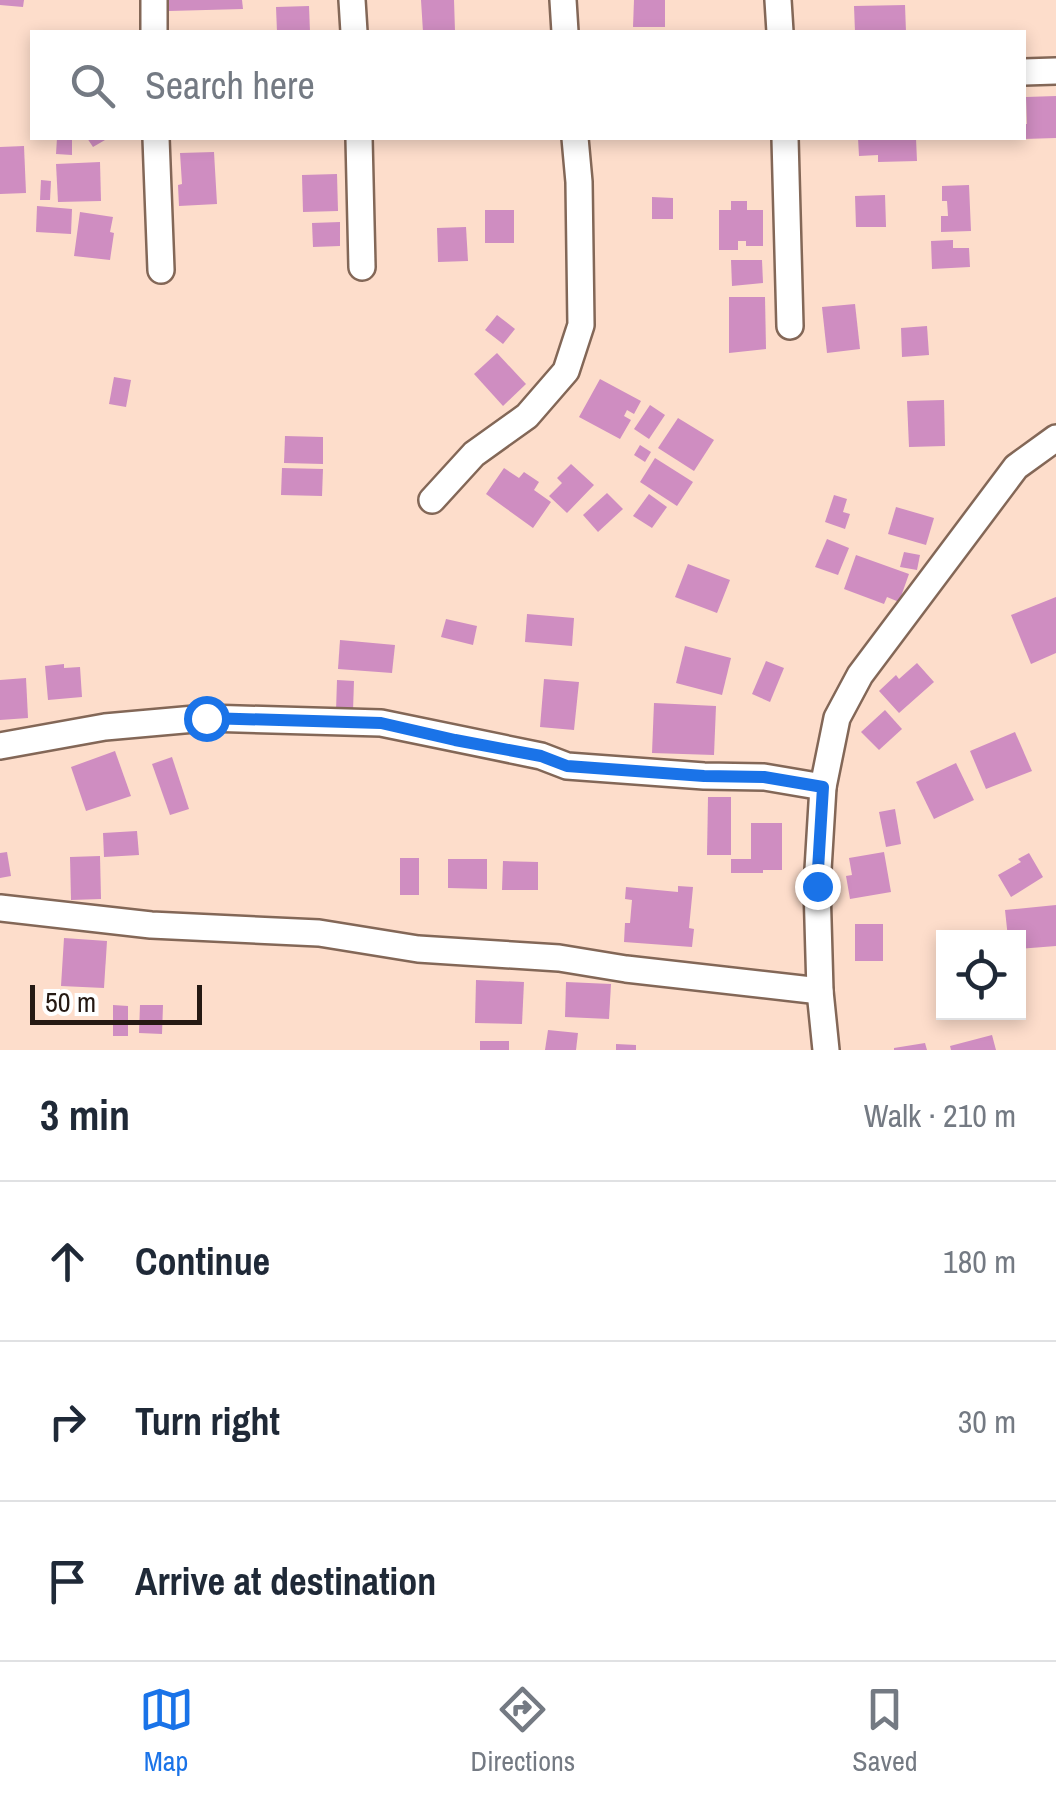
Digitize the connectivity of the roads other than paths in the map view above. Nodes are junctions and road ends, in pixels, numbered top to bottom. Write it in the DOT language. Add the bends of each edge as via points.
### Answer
graph roads {
  1 [pos="154,0"];
  2 [pos="352,0"];
  3 [pos="563,0"];
  4 [pos="778,0"];
  5 [pos="154,30"];
  6 [pos="354,30"];
  7 [pos="564,30"];
  8 [pos="780,30"];
  9 [pos="1056,71"];
  10 [pos="1026,72"];
  11 [pos="156,140"];
  12 [pos="360,140"];
  13 [pos="574,140"];
  14 [pos="785,140"];
  15 [pos="362,266"];
  16 [pos="161,270"];
  17 [pos="790,326"];
  18 [pos="1056,438"];
  19 [pos="432,500"];
  20 [pos="0,746"];
  21 [pos="823,787"];
  22 [pos="0,908"];
  23 [pos="820,992"];
  24 [pos="826,1050"];
  1 -- 5 [label="street"];
  2 -- 6 [label="street"];
  3 -- 7 [label="street"];
  4 -- 8 [label="street"];
  9 -- 10 [label="street"];
  11 -- 16 [label="street"];
  12 -- 15 [label="street"];
  13 -- 19 [label="street" via="581,325 566,372"];
  14 -- 17 [label="street"];
  18 -- 21 [label="street" via="1016,467 860,675 838,718"];
  20 -- 21 [label="street" via="206,718 381,723 567,766 764,777"];
  21 -- 23 [label="street"];
  22 -- 23 [label="street" via="152,925 319,933"];
  23 -- 24 [label="street"];
}
